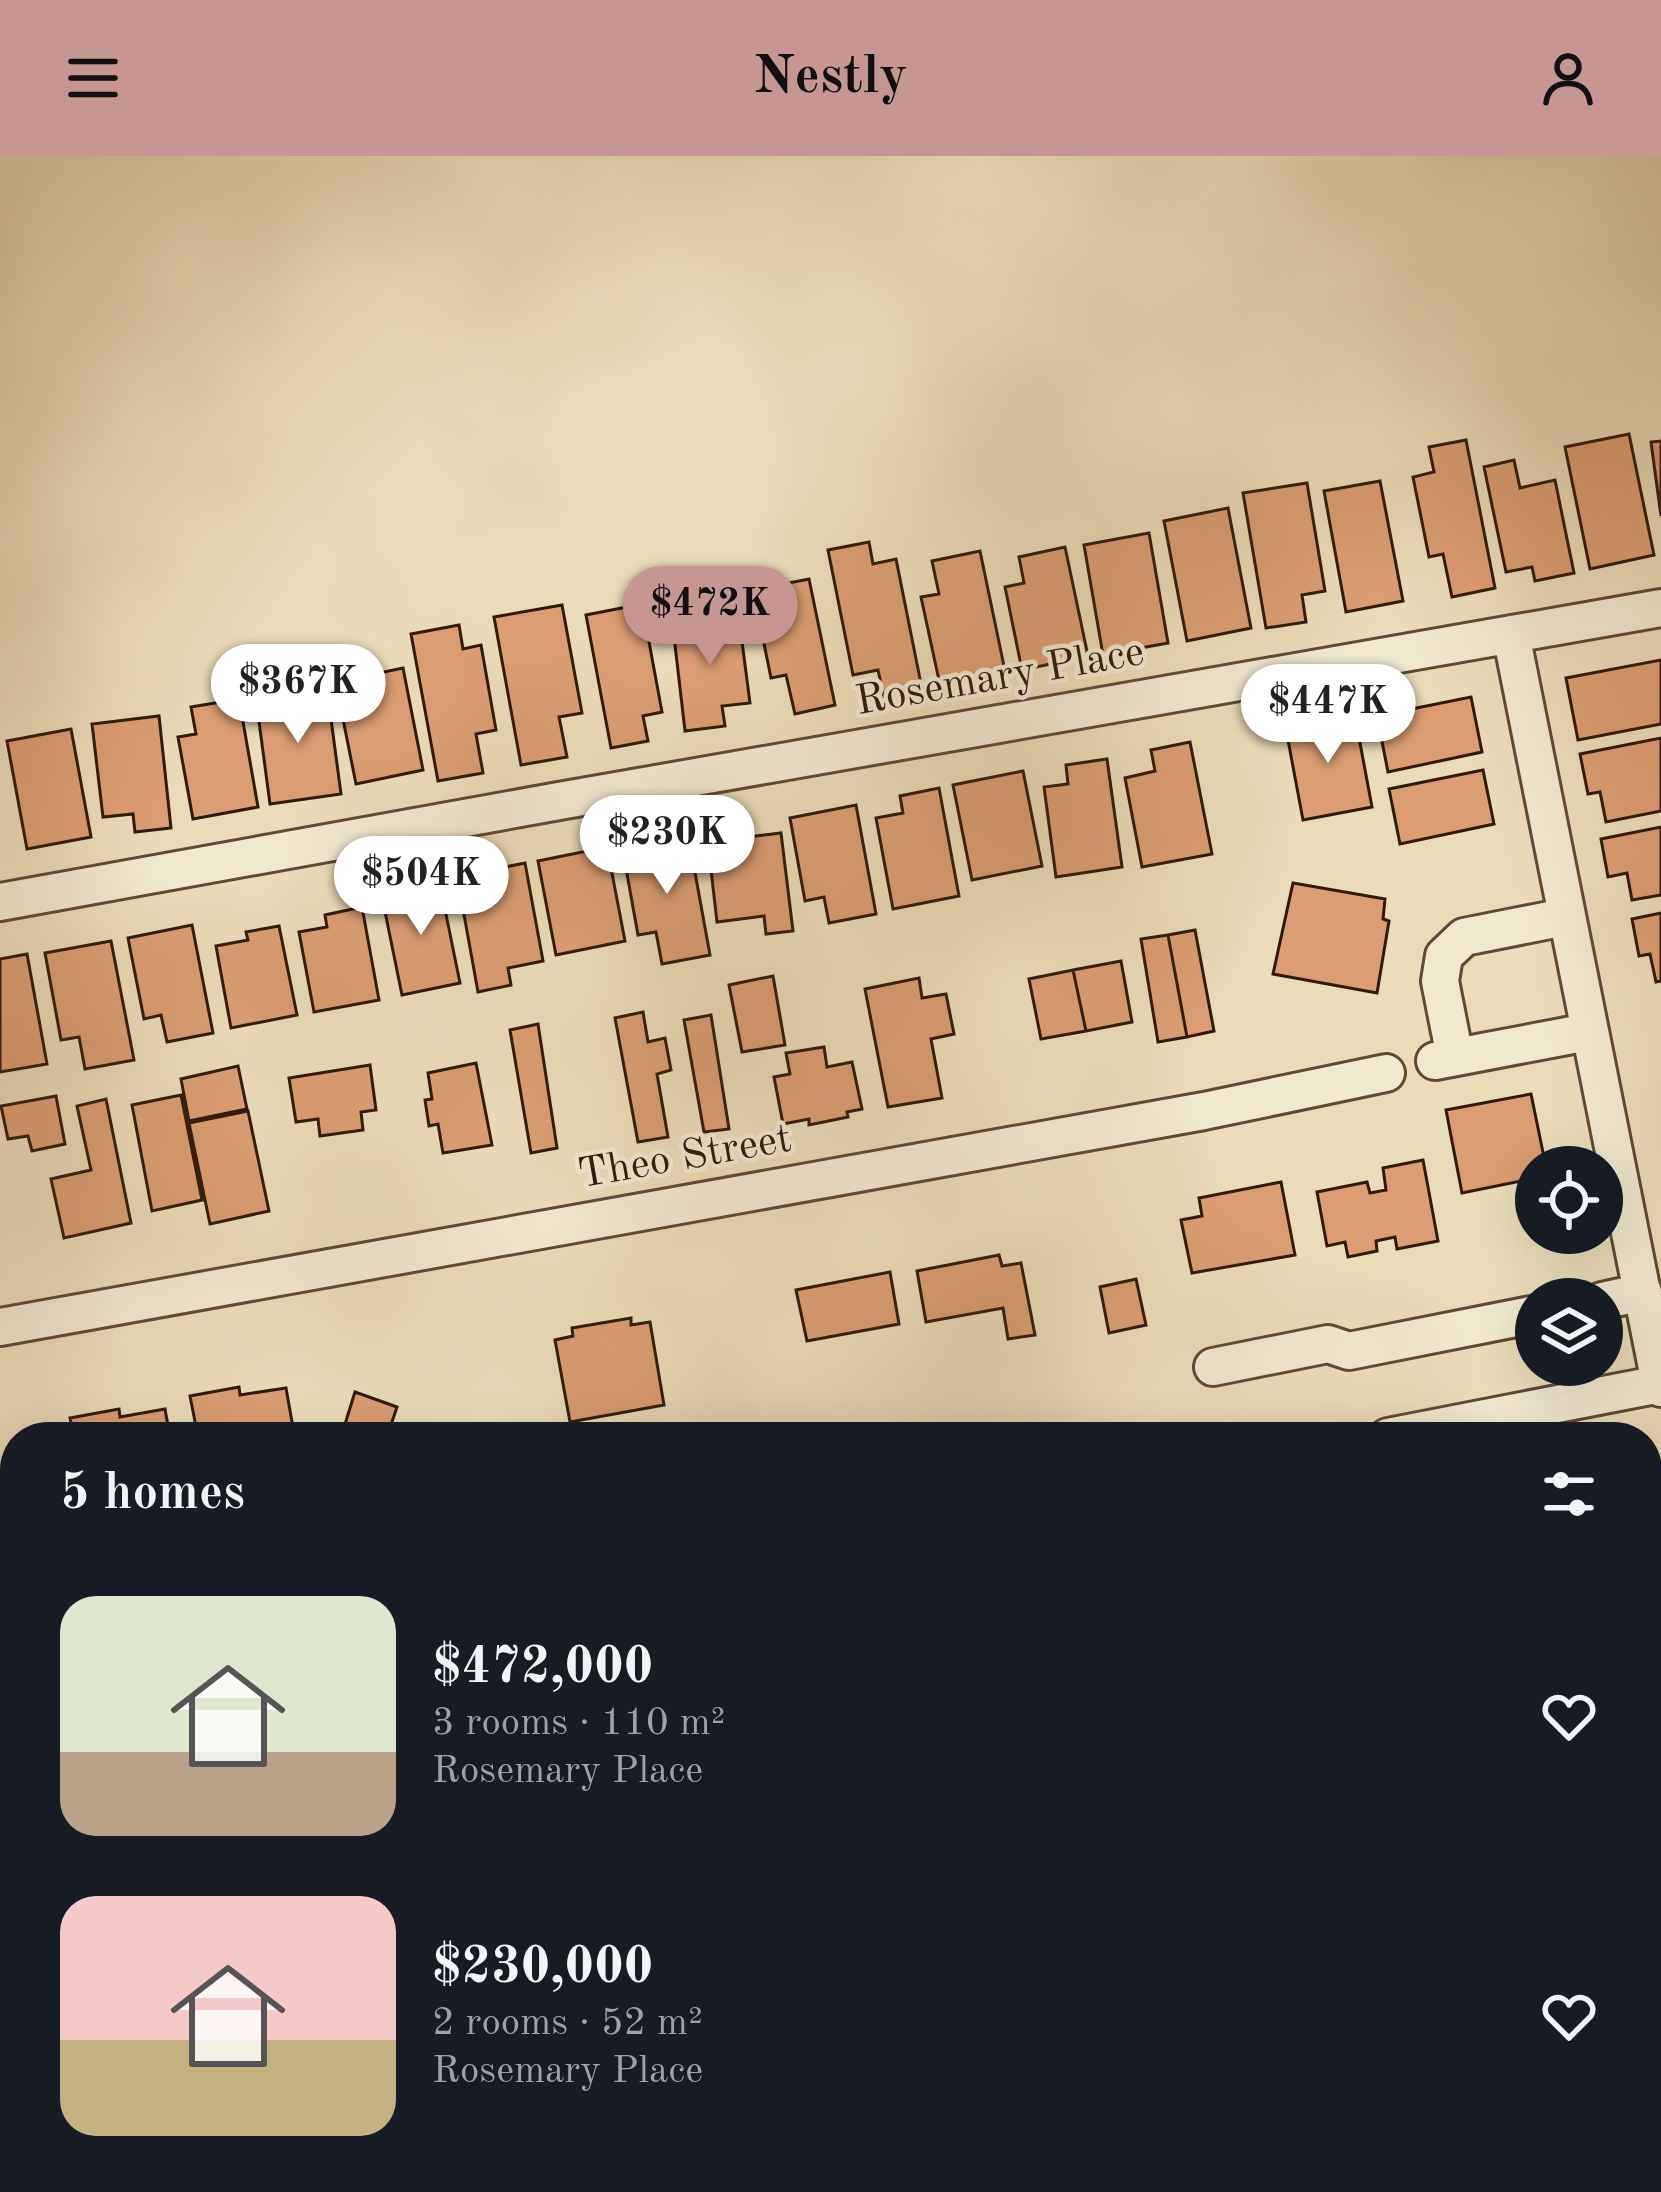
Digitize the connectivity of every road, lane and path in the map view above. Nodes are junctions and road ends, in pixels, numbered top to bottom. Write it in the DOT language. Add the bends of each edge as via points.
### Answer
graph roads {
  1 [pos="1661,608"];
  2 [pos="1511,634"];
  3 [pos="0,902"];
  4 [pos="1565,917"];
  5 [pos="1588,1032"];
  6 [pos="1386,1073"];
  7 [pos="1642,1292"];
  8 [pos="1623,1296"];
  9 [pos="1515,1318"];
  10 [pos="0,1327"];
  11 [pos="1213,1367"];
  12 [pos="1661,1386"];
  13 [pos="1468,1422"];
  1 -- 2 [label="street, Rosemary Place"];
  2 -- 3 [label="street, Rosemary Place"];
  2 -- 4 [label="street"];
  4 -- 5 [label="street"];
  4 -- 5 [label="street" via="1464,937 1444,956 1445,1059"];
  5 -- 7 [label="street"];
  6 -- 10 [label="street, Theo Street"];
  7 -- 8 [label="street"];
  7 -- 12 [label="street"];
  9 -- 11 [label="street"];
  12 -- 13 [label="street"];
}
